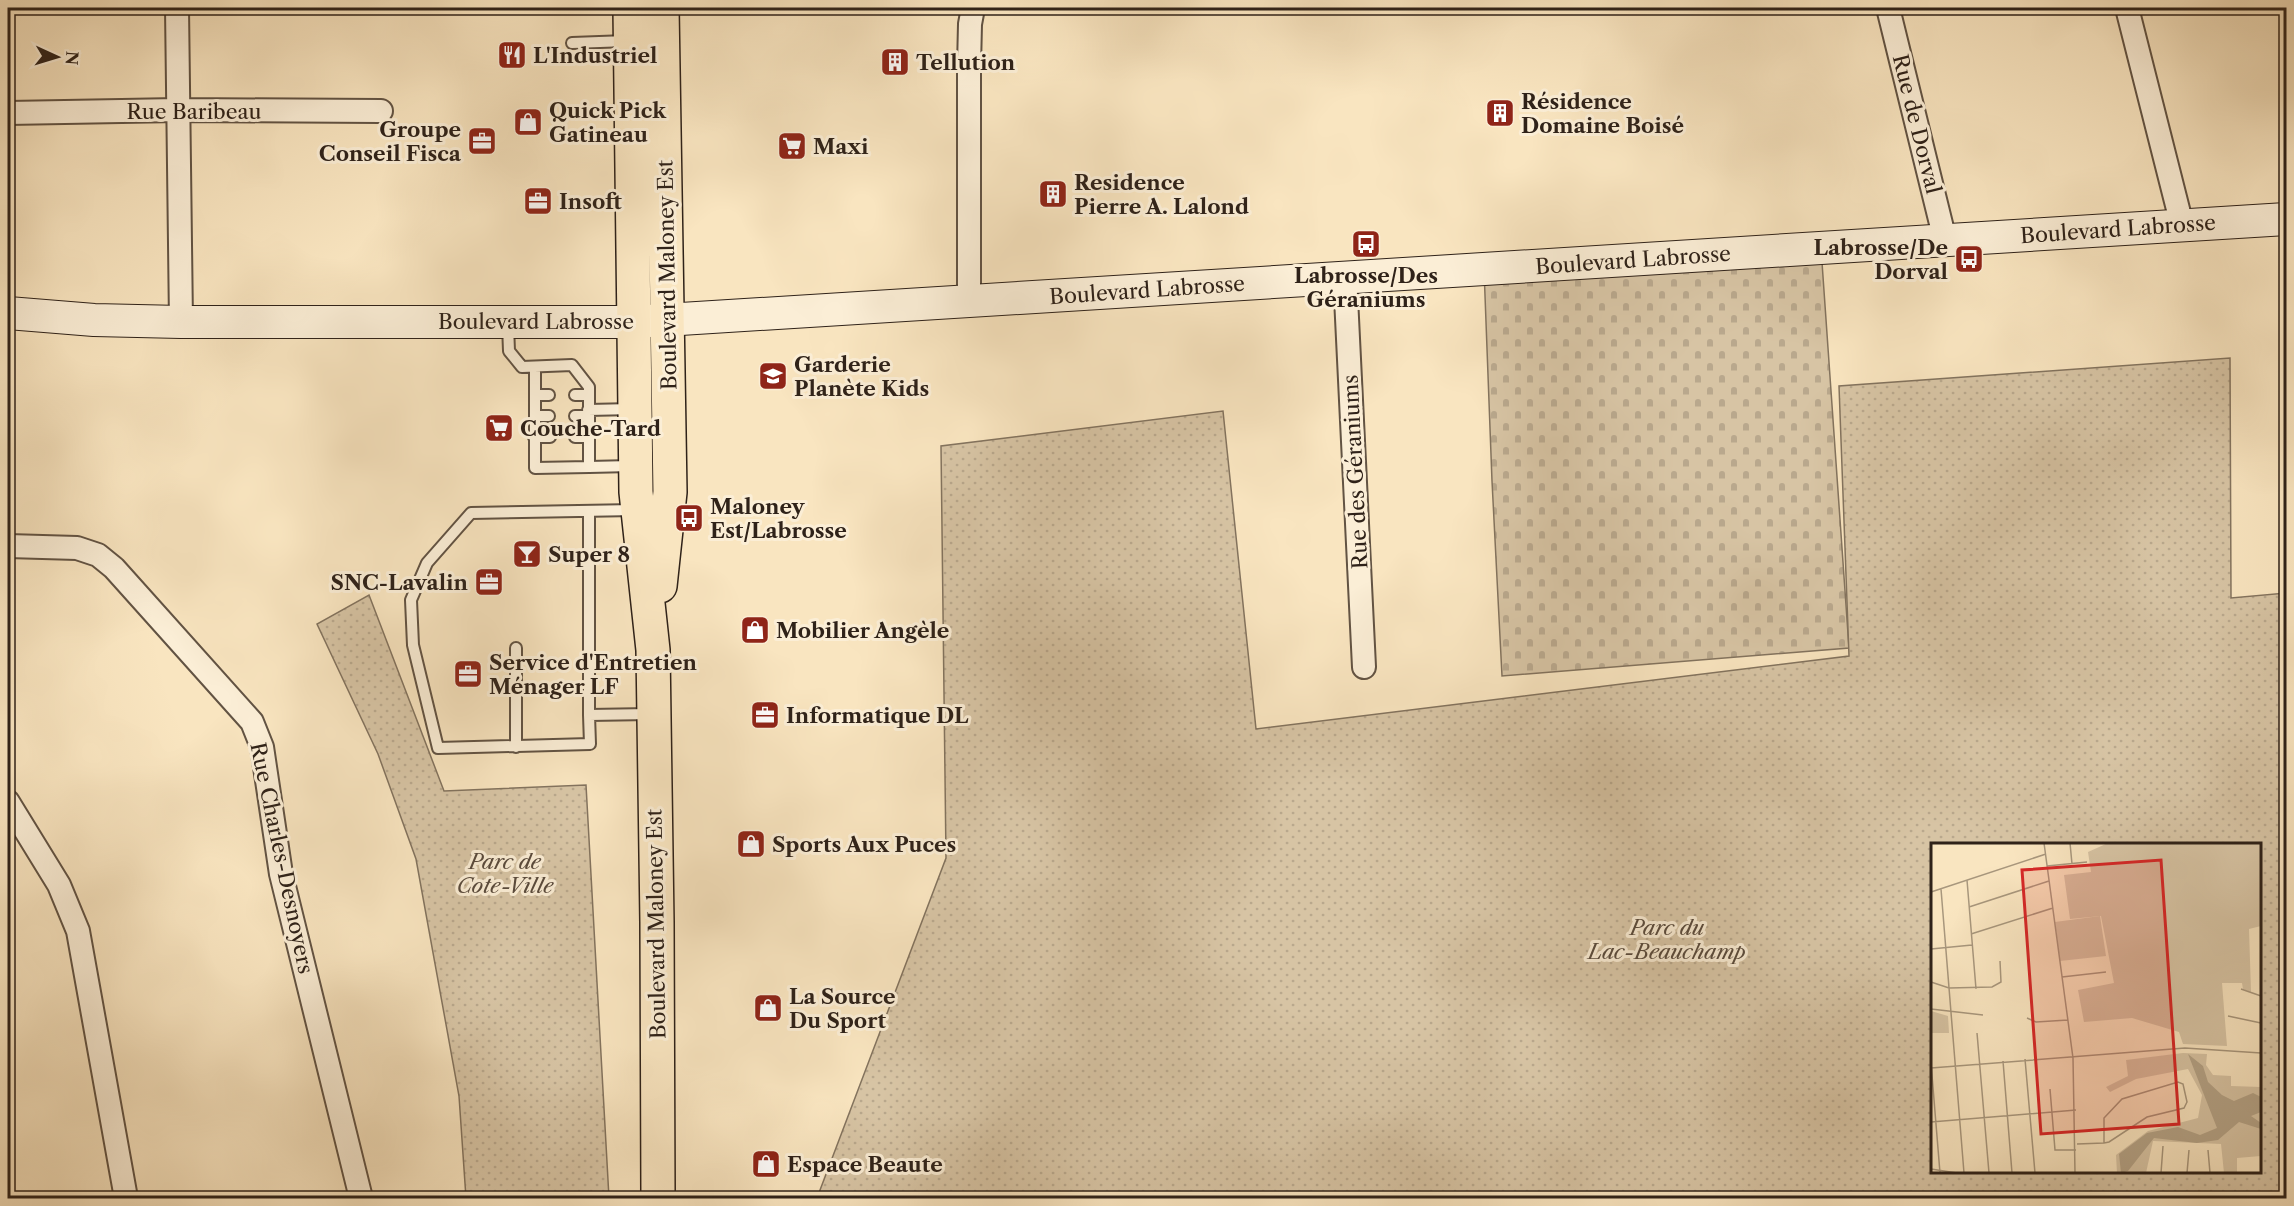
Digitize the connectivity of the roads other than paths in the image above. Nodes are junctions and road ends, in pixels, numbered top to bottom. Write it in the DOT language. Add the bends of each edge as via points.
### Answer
graph roads {
  1 [pos="177,8"];
  2 [pos="630,8"];
  3 [pos="662,8"];
  4 [pos="973,8"];
  5 [pos="1888,8"];
  6 [pos="2127,8"];
  7 [pos="630,41"];
  8 [pos="572,43"];
  9 [pos="178,110"];
  10 [pos="381,111"];
  11 [pos="8,113"];
  12 [pos="2286,219"];
  13 [pos="2182,225"];
  14 [pos="1945,240"];
  15 [pos="1345,278"];
  16 [pos="969,301"];
  17 [pos="8,313"];
  18 [pos="668,320"];
  19 [pos="181,322"];
  20 [pos="508,322"];
  21 [pos="633,322"];
  22 [pos="535,367"];
  23 [pos="535,395"];
  24 [pos="549,395"];
  25 [pos="575,395"];
  26 [pos="589,395"];
  27 [pos="635,409"];
  28 [pos="589,413"];
  29 [pos="535,416"];
  30 [pos="549,416"];
  31 [pos="575,416"];
  32 [pos="534,437"];
  33 [pos="549,437"];
  34 [pos="575,437"];
  35 [pos="589,437"];
  36 [pos="635,466"];
  37 [pos="589,467"];
  38 [pos="638,510"];
  39 [pos="589,511"];
  40 [pos="8,546"];
  41 [pos="516,648"];
  42 [pos="653,650"];
  43 [pos="1364,668"];
  44 [pos="654,714"];
  45 [pos="589,715"];
  46 [pos="516,747"];
  47 [pos="8,802"];
  48 [pos="126,1198"];
  49 [pos="361,1198"];
  50 [pos="658,1198"];
  1 -- 9 [label="street"];
  2 -- 7 [label="main road, Boulevard Maloney Est"];
  3 -- 18 [label="main road, Boulevard Maloney Est"];
  4 -- 16 [label="street" via="969,66"];
  5 -- 14 [label="street, Rue de Dorval"];
  6 -- 13 [label="street"];
  7 -- 8 [label="lane"];
  7 -- 21 [label="main road, Boulevard Maloney Est"];
  9 -- 10 [label="street, Rue Baribeau"];
  9 -- 11 [label="street, Rue Baribeau"];
  9 -- 19 [label="street"];
  12 -- 13 [label="main road, Boulevard Labrosse"];
  13 -- 14 [label="main road, Boulevard Labrosse"];
  14 -- 15 [label="main road, Boulevard Labrosse"];
  15 -- 16 [label="main road, Boulevard Labrosse"];
  15 -- 43 [label="street, Rue des Géraniums"];
  16 -- 18 [label="main road, Boulevard Labrosse"];
  17 -- 19 [label="main road, Boulevard Labrosse"];
  18 -- 21 [label="main road, Boulevard Labrosse"];
  18 -- 42 [label="main road, Boulevard Maloney Est" via="670,492"];
  19 -- 20 [label="main road, Boulevard Labrosse"];
  20 -- 21 [label="main road, Boulevard Labrosse"];
  20 -- 22 [label="lane" via="509,351 522,367"];
  21 -- 27 [label="main road, Boulevard Maloney Est"];
  22 -- 23 [label="lane"];
  22 -- 26 [label="lane" via="572,365 589,387"];
  23 -- 24 [label="lane"];
  23 -- 29 [label="lane"];
  25 -- 26 [label="lane"];
  26 -- 28 [label="lane"];
  27 -- 28 [label="lane"];
  27 -- 36 [label="main road, Boulevard Maloney Est"];
  28 -- 31 [label="lane"];
  28 -- 35 [label="lane"];
  29 -- 30 [label="lane"];
  29 -- 32 [label="lane"];
  32 -- 33 [label="lane"];
  32 -- 37 [label="lane" via="535,468"];
  34 -- 35 [label="lane"];
  35 -- 37 [label="lane"];
  36 -- 37 [label="lane"];
  36 -- 38 [label="main road, Boulevard Maloney Est"];
  38 -- 39 [label="lane"];
  38 -- 42 [label="main road, Boulevard Maloney Est"];
  39 -- 45 [label="lane"];
  39 -- 46 [label="lane" via="471,513 427,563 411,600 413,645 438,748"];
  40 -- 49 [label="street, Rue Charles-Desnoyers" via="77,548 98,555 252,722 262,747 281,874"];
  41 -- 46 [label="lane"];
  42 -- 44 [label="main road, Boulevard Maloney Est"];
  44 -- 45 [label="lane"];
  44 -- 50 [label="main road, Boulevard Maloney Est"];
  45 -- 46 [label="lane" via="590,744"];
  47 -- 48 [label="street" via="59,885 78,931"];
}
